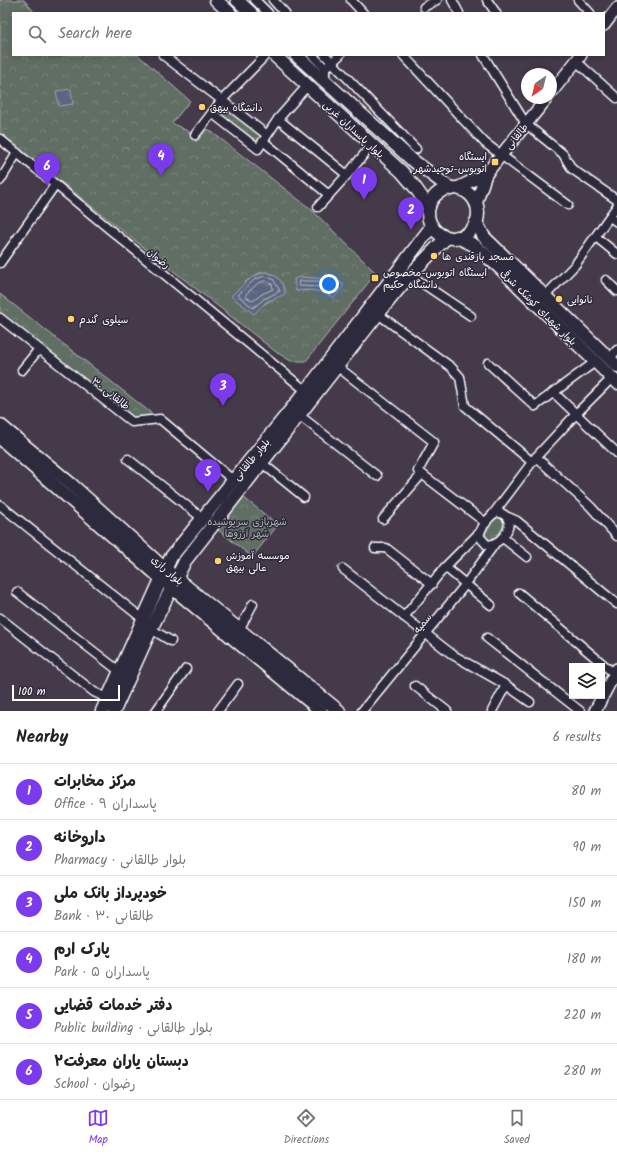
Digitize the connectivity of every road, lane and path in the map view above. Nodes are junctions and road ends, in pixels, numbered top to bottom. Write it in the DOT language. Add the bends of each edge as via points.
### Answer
graph roads {
  1 [pos="216,0"];
  2 [pos="236,0"];
  3 [pos="255,0"];
  4 [pos="273,0"];
  5 [pos="351,0"];
  6 [pos="437,0"];
  7 [pos="452,0"];
  8 [pos="487,0"];
  9 [pos="578,0"];
  10 [pos="424,7"];
  11 [pos="617,8"];
  12 [pos="229,12"];
  13 [pos="249,12"];
  14 [pos="267,12"];
  15 [pos="284,12"];
  16 [pos="362,12"];
  17 [pos="458,12"];
  18 [pos="495,12"];
  19 [pos="589,12"];
  20 [pos="605,24"];
  21 [pos="164,56"];
  22 [pos="265,56"];
  23 [pos="275,56"];
  24 [pos="297,56"];
  25 [pos="313,56"];
  26 [pos="326,56"];
  27 [pos="339,56"];
  28 [pos="403,56"];
  29 [pos="484,56"];
  30 [pos="578,58"];
  31 [pos="332,62"];
  32 [pos="325,68"];
  33 [pos="325,82"];
  34 [pos="557,85"];
  35 [pos="307,86"];
  36 [pos="617,98"];
  37 [pos="220,101"];
  38 [pos="542,104"];
  39 [pos="212,113"];
  40 [pos="278,118"];
  41 [pos="526,124"];
  42 [pos="195,135"];
  43 [pos="265,138"];
  44 [pos="0,139"];
  45 [pos="371,146"];
  46 [pos="416,149"];
  47 [pos="17,153"];
  48 [pos="501,155"];
  49 [pos="486,174"];
  50 [pos="348,175"];
  51 [pos="0,182"];
  52 [pos="56,186"];
  53 [pos="454,189"];
  54 [pos="330,195"];
  55 [pos="617,200"];
  56 [pos="476,204"];
  57 [pos="568,205"];
  58 [pos="617,206"];
  59 [pos="318,207"];
  60 [pos="429,207"];
  61 [pos="610,217"];
  62 [pos="476,222"];
  63 [pos="617,222"];
  64 [pos="432,226"];
  65 [pos="452,237"];
  66 [pos="596,238"];
  67 [pos="617,254"];
  68 [pos="0,263"];
  69 [pos="410,275"];
  70 [pos="606,280"];
  71 [pos="617,291"];
  72 [pos="545,296"];
  73 [pos="378,314"];
  74 [pos="471,316"];
  75 [pos="0,318"];
  76 [pos="574,324"];
  77 [pos="565,333"];
  78 [pos="39,349"];
  79 [pos="614,358"];
  80 [pos="595,362"];
  81 [pos="488,363"];
  82 [pos="338,367"];
  83 [pos="22,370"];
  84 [pos="615,380"];
  85 [pos="306,391"];
  86 [pos="554,392"];
  87 [pos="576,414"];
  88 [pos="299,416"];
  89 [pos="0,425"];
  90 [pos="0,438"];
  91 [pos="23,450"];
  92 [pos="617,453"];
  93 [pos="128,460"];
  94 [pos="534,460"];
  95 [pos="262,462"];
  96 [pos="422,474"];
  97 [pos="377,476"];
  98 [pos="233,480"];
  99 [pos="304,497"];
  100 [pos="0,505"];
  101 [pos="493,514"];
  102 [pos="202,518"];
  103 [pos="508,518"];
  104 [pos="383,519"];
  105 [pos="486,523"];
  106 [pos="480,532"];
  107 [pos="617,536"];
  108 [pos="503,538"];
  109 [pos="494,545"];
  110 [pos="375,548"];
  111 [pos="526,556"];
  112 [pos="445,567"];
  113 [pos="343,569"];
  114 [pos="163,574"];
  115 [pos="173,582"];
  116 [pos="432,584"];
  117 [pos="465,585"];
  118 [pos="16,592"];
  119 [pos="519,594"];
  120 [pos="253,604"];
  121 [pos="617,604"];
  122 [pos="491,605"];
  123 [pos="404,617"];
  124 [pos="0,618"];
  125 [pos="143,619"];
  126 [pos="151,629"];
  127 [pos="239,630"];
  128 [pos="426,633"];
  129 [pos="488,638"];
  130 [pos="172,641"];
  131 [pos="277,668"];
  132 [pos="186,669"];
  133 [pos="119,671"];
  134 [pos="616,673"];
  135 [pos="238,684"];
  136 [pos="506,685"];
  137 [pos="415,686"];
  138 [pos="107,698"];
  139 [pos="530,702"];
  140 [pos="102,711"];
  141 [pos="114,711"];
  142 [pos="156,711"];
  143 [pos="218,711"];
  144 [pos="321,711"];
  145 [pos="339,711"];
  146 [pos="362,711"];
  147 [pos="447,711"];
  148 [pos="492,711"];
  149 [pos="580,711"];
  150 [pos="595,711"];
  1 -- 12 [label="main road"];
  2 -- 13 [label="main road"];
  3 -- 14 [label="street"];
  4 -- 15 [label="street"];
  5 -- 16 [label="street"];
  6 -- 10 [label="street"];
  7 -- 17 [label="street"];
  8 -- 18 [label="street"];
  9 -- 19 [label="street"];
  11 -- 20 [label="main road"];
  21 -- 37 [label="street"];
  22 -- 37 [label="street"];
  23 -- 35 [label="main road, بلوار پاسداران غربی"];
  24 -- 33 [label="main road, بلوار پاسداران غربی"];
  25 -- 32 [label="street"];
  26 -- 31 [label="street"];
  27 -- 31 [label="street"];
  28 -- 48 [label="street" via="485,143"];
  29 -- 41 [label="street"];
  30 -- 34 [label="main road"];
  30 -- 36 [label="street"];
  31 -- 32 [label="street"];
  31 -- 46 [label="street"];
  32 -- 33 [label="street"];
  33 -- 53 [label="main road, بلوار پاسداران غربی" via="411,159"];
  35 -- 40 [label="street"];
  35 -- 45 [label="main road, بلوار پاسداران غربی"];
  37 -- 39 [label="street"];
  37 -- 43 [label="street"];
  38 -- 41 [label="main road, طالقانی"];
  39 -- 42 [label="street"];
  39 -- 43 [label="street" via="258,149"];
  40 -- 43 [label="street"];
  40 -- 50 [label="street"];
  41 -- 48 [label="main road, طالقانی"];
  41 -- 55 [label="street" via="563,154 572,169"];
  43 -- 54 [label="street"];
  44 -- 47 [label="street, رضوان"];
  45 -- 50 [label="street"];
  45 -- 60 [label="main road, بلوار پاسداران غربی" via="402,172"];
  47 -- 51 [label="street"];
  47 -- 52 [label="street, رضوان"];
  48 -- 49 [label="main road, طالقانی"];
  48 -- 57 [label="street"];
  49 -- 53 [label="main road"];
  49 -- 56 [label="main road"];
  50 -- 54 [label="street"];
  52 -- 68 [label="street"];
  52 -- 85 [label="street, رضوان"];
  53 -- 56 [label="main road" via="466,192"];
  53 -- 60 [label="main road" via="445,189 437,194"];
  54 -- 59 [label="street"];
  56 -- 62 [label="main road"];
  58 -- 61 [label="street"];
  60 -- 64 [label="main road"];
  61 -- 63 [label="street"];
  61 -- 66 [label="street"];
  62 -- 65 [label="main road" via="466,234"];
  62 -- 72 [label="main road, بلوار شهدای کوشک شرقی" via="484,237"];
  64 -- 65 [label="main road" via="439,233"];
  64 -- 85 [label="main road, بلوار طالقانی"];
  65 -- 69 [label="main road, بلوار طالقانی"];
  65 -- 77 [label="main road, بلوار شهدای کوشک شرقی" via="474,245"];
  66 -- 67 [label="street"];
  66 -- 72 [label="street" via="575,265"];
  69 -- 73 [label="main road, بلوار طالقانی"];
  69 -- 74 [label="street"];
  70 -- 71 [label="street"];
  72 -- 76 [label="main road, بلوار شهدای کوشک شرقی"];
  73 -- 82 [label="main road, بلوار طالقانی"];
  73 -- 94 [label="street" via="451,367 460,377 465,406"];
  75 -- 78 [label="street, طالقانی ۳۰"];
  76 -- 77 [label="main road"];
  76 -- 79 [label="main road, بلوار شهدای کوشک شرقی"];
  77 -- 80 [label="main road, بلوار شهدای کوشک شرقی"];
  78 -- 83 [label="street"];
  78 -- 98 [label="street, طالقانی ۳۰" via="132,422 160,419"];
  80 -- 84 [label="main road, بلوار شهدای کوشک شرقی"];
  80 -- 86 [label="street"];
  81 -- 86 [label="street" via="535,406"];
  82 -- 88 [label="main road, بلوار طالقانی"];
  82 -- 96 [label="street" via="434,442 418,471"];
  84 -- 87 [label="street"];
  85 -- 98 [label="main road, بلوار طالقانی"];
  86 -- 87 [label="street"];
  87 -- 92 [label="street"];
  87 -- 94 [label="street"];
  88 -- 95 [label="main road, بلوار طالقانی"];
  88 -- 97 [label="street"];
  89 -- 91 [label="main road, بلوار رازی"];
  90 -- 91 [label="main road, بلوار رازی"];
  91 -- 114 [label="main road, بلوار رازی" via="71,484"];
  93 -- 102 [label="street"];
  94 -- 101 [label="street"];
  94 -- 107 [label="street" via="590,506"];
  95 -- 99 [label="street"];
  95 -- 115 [label="main road, بلوار طالقانی" via="211,526"];
  96 -- 104 [label="street"];
  96 -- 105 [label="street"];
  98 -- 102 [label="main road, بلوار طالقانی"];
  100 -- 125 [label="street"];
  101 -- 103 [label="street" via="503,513"];
  101 -- 105 [label="street"];
  102 -- 114 [label="main road, بلوار طالقانی" via="171,557"];
  103 -- 108 [label="street" via="510,523"];
  103 -- 121 [label="street" via="517,521"];
  105 -- 106 [label="street"];
  106 -- 109 [label="street" via="482,541 487,545"];
  106 -- 112 [label="street"];
  108 -- 109 [label="street"];
  108 -- 111 [label="street"];
  109 -- 117 [label="street, سمیه"];
  110 -- 116 [label="street" via="386,548"];
  112 -- 116 [label="street"];
  112 -- 117 [label="street"];
  113 -- 123 [label="street"];
  114 -- 115 [label="main road, بلوار رازی"];
  114 -- 125 [label="main road, بلوار طالقانی"];
  115 -- 126 [label="main road, بلوار طالقانی"];
  115 -- 127 [label="main road, بلوار رازی"];
  115 -- 131 [label="main road, بلوار رازی"];
  116 -- 123 [label="street"];
  117 -- 122 [label="street"];
  117 -- 128 [label="street, سمیه"];
  118 -- 133 [label="street"];
  119 -- 134 [label="street"];
  120 -- 127 [label="street"];
  123 -- 128 [label="street"];
  124 -- 138 [label="street" via="94,692"];
  125 -- 133 [label="main road, بلوار طالقانی"];
  126 -- 130 [label="street"];
  126 -- 141 [label="main road, بلوار طالقانی"];
  127 -- 131 [label="main road, بلوار رازی"];
  128 -- 136 [label="street" via="453,655"];
  128 -- 146 [label="street, سمیه"];
  129 -- 149 [label="street"];
  131 -- 144 [label="main road, بلوار رازی"];
  131 -- 145 [label="main road, بلوار رازی"];
  132 -- 142 [label="street"];
  133 -- 138 [label="main road, بلوار طالقانی"];
  134 -- 150 [label="main road"];
  135 -- 143 [label="street"];
  136 -- 139 [label="street"];
  136 -- 148 [label="street"];
  137 -- 147 [label="street"];
  138 -- 140 [label="main road, بلوار طالقانی"];
}
